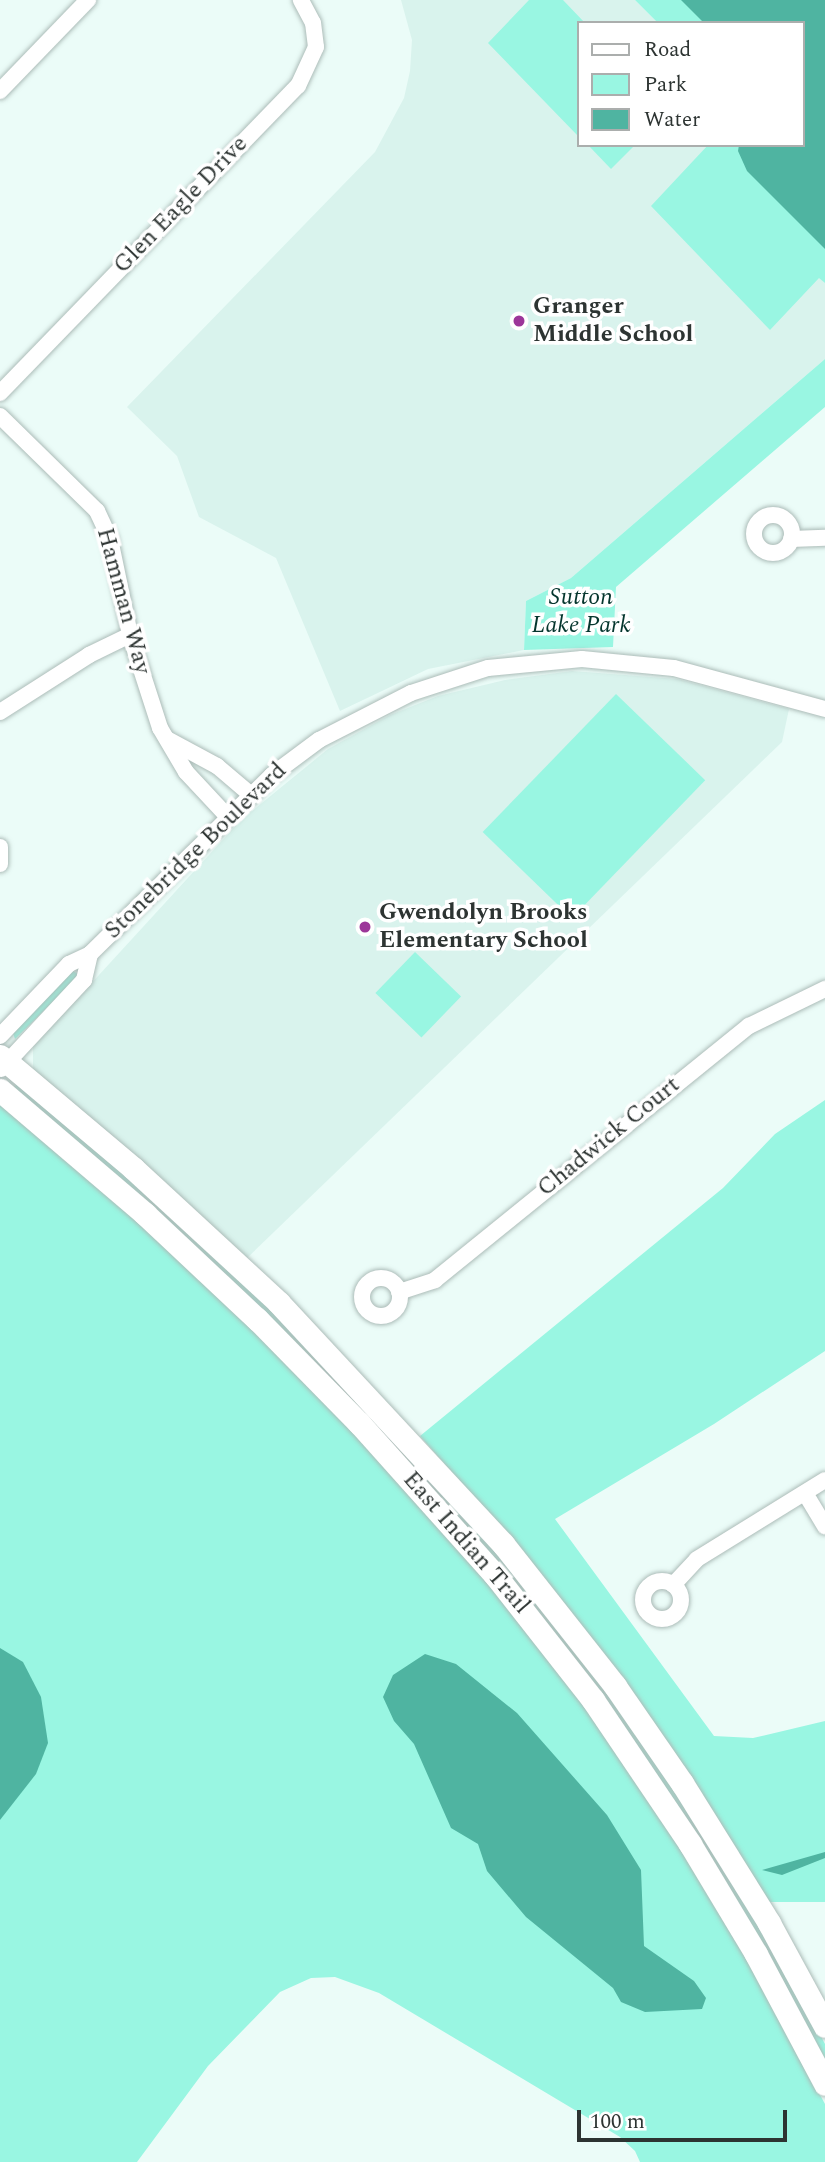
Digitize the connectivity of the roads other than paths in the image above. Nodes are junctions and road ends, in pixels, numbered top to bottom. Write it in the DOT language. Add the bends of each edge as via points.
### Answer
graph roads {
  1 [pos="88,0"];
  2 [pos="301,0"];
  3 [pos="0,91"];
  4 [pos="0,393"];
  5 [pos="0,416"];
  6 [pos="825,538"];
  7 [pos="792,539"];
  8 [pos="130,635"];
  9 [pos="825,709"];
  10 [pos="0,712"];
  11 [pos="167,739"];
  12 [pos="250,794"];
  13 [pos="227,816"];
  14 [pos="0,848"];
  15 [pos="0,864"];
  16 [pos="90,954"];
  17 [pos="825,989"];
  18 [pos="0,1036"];
  19 [pos="2,1063"];
  20 [pos="0,1090"];
  21 [pos="399,1292"];
  22 [pos="825,1480"];
  23 [pos="805,1493"];
  24 [pos="825,1526"];
  25 [pos="673,1585"];
  26 [pos="825,2026"];
  27 [pos="825,2084"];
  1 -- 3 [label="street"];
  2 -- 4 [label="street, Glen Eagle Drive" via="313,23 316,47 298,86"];
  5 -- 8 [label="street, Hamman Way" via="97,511 113,548"];
  6 -- 7 [label="street"];
  8 -- 10 [label="street" via="89,655"];
  8 -- 11 [label="street, Hamman Way"];
  9 -- 12 [label="street, Stonebridge Boulevard" via="706,674 644,663 582,659 509,664 469,673 369,712 309,747"];
  11 -- 12 [label="street" via="217,766"];
  11 -- 13 [label="street, Hamman Way" via="186,772"];
  12 -- 13 [label="street, Stonebridge Boulevard"];
  13 -- 16 [label="street, Stonebridge Boulevard"];
  14 -- 15 [label="street"];
  16 -- 18 [label="street, Stonebridge Boulevard" via="69,964"];
  16 -- 19 [label="street, Stonebridge Boulevard" via="84,980"];
  17 -- 21 [label="street, Chadwick Court" via="749,1026 435,1280"];
  19 -- 26 [label="main road, East Indian Trail" via="134,1169 279,1303 503,1544 615,1686 682,1783 769,1923"];
  20 -- 27 [label="main road, East Indian Trail" via="145,1214 265,1326 394,1460 509,1592 600,1710 690,1844 757,1954"];
  22 -- 23 [label="street"];
  23 -- 24 [label="street"];
  23 -- 25 [label="street" via="697,1559"];
}
